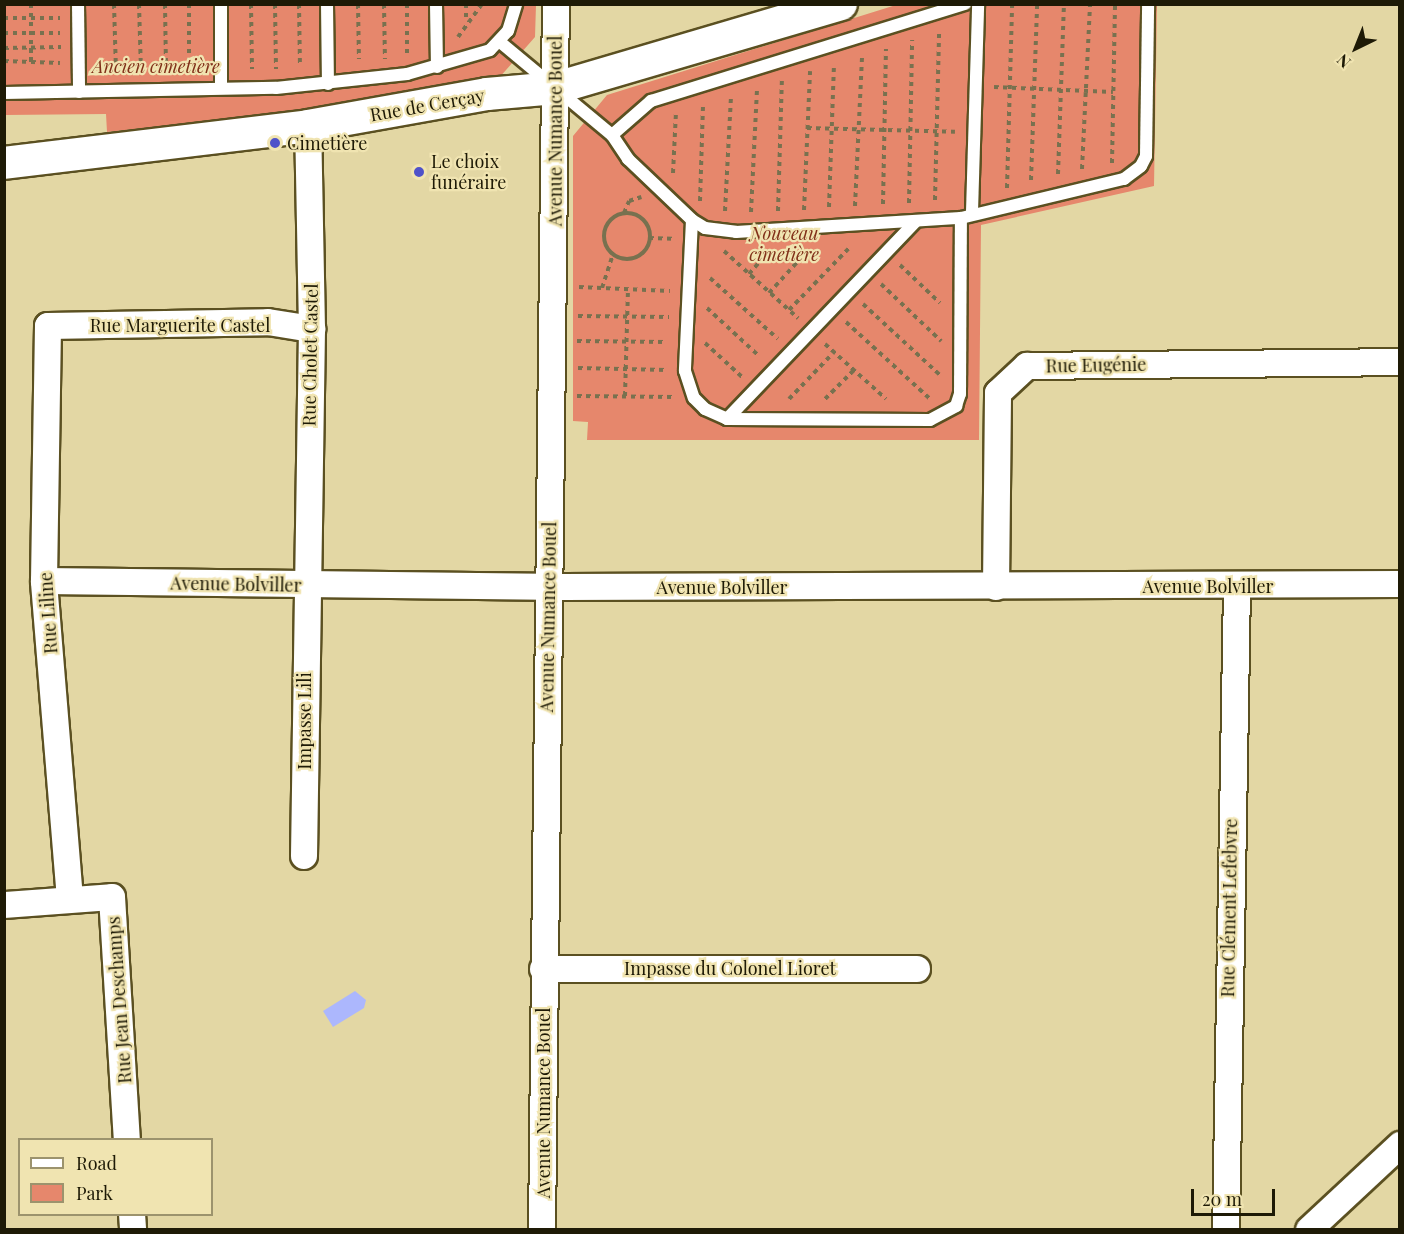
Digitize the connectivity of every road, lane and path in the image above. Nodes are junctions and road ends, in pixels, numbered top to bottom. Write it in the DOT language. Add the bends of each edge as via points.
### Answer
graph roads {
  1 [pos="31,4"];
  2 [pos="78,4"];
  3 [pos="114,4"];
  4 [pos="139,4"];
  5 [pos="165,4"];
  6 [pos="189,4"];
  7 [pos="221,4"];
  8 [pos="251,4"];
  9 [pos="275,4"];
  10 [pos="299,4"];
  11 [pos="327,4"];
  12 [pos="358,4"];
  13 [pos="384,4"];
  14 [pos="406,4"];
  15 [pos="436,4"];
  16 [pos="466,4"];
  17 [pos="482,4"];
  18 [pos="516,4"];
  19 [pos="556,4"];
  20 [pos="841,4"];
  21 [pos="965,4"];
  22 [pos="978,4"];
  23 [pos="1012,4"];
  24 [pos="1037,4"];
  25 [pos="1064,4"];
  26 [pos="1090,4"];
  27 [pos="1115,4"];
  28 [pos="1148,4"];
  29 [pos="940,12"];
  30 [pos="4,18"];
  31 [pos="31,18"];
  32 [pos="61,18"];
  33 [pos="466,20"];
  34 [pos="913,21"];
  35 [pos="886,29"];
  36 [pos="4,33"];
  37 [pos="31,33"];
  38 [pos="61,33"];
  39 [pos="863,36"];
  40 [pos="500,42"];
  41 [pos="834,45"];
  42 [pos="62,46"];
  43 [pos="31,47"];
  44 [pos="4,48"];
  45 [pos="811,52"];
  46 [pos="4,61"];
  47 [pos="783,61"];
  48 [pos="31,62"];
  49 [pos="61,63"];
  50 [pos="458,63"];
  51 [pos="437,67"];
  52 [pos="758,68"];
  53 [pos="407,74"];
  54 [pos="732,76"];
  55 [pos="385,77"];
  56 [pos="360,80"];
  57 [pos="328,84"];
  58 [pos="704,85"];
  59 [pos="300,86"];
  60 [pos="975,86"];
  61 [pos="221,88"];
  62 [pos="252,88"];
  63 [pos="276,88"];
  64 [pos="556,88"];
  65 [pos="1010,88"];
  66 [pos="189,89"];
  67 [pos="1034,89"];
  68 [pos="166,90"];
  69 [pos="1061,90"];
  70 [pos="141,91"];
  71 [pos="1086,91"];
  72 [pos="79,92"];
  73 [pos="116,92"];
  74 [pos="1113,92"];
  75 [pos="4,93"];
  76 [pos="677,93"];
  77 [pos="308,126"];
  78 [pos="807,128"];
  79 [pos="832,128"];
  80 [pos="859,129"];
  81 [pos="884,130"];
  82 [pos="910,131"];
  83 [pos="937,132"];
  84 [pos="974,133"];
  85 [pos="612,135"];
  86 [pos="4,163"];
  87 [pos="1112,181"];
  88 [pos="1081,188"];
  89 [pos="1058,193"];
  90 [pos="1031,199"];
  91 [pos="671,201"];
  92 [pos="1006,204"];
  93 [pos="966,215"];
  94 [pos="934,219"];
  95 [pos="912,221"];
  96 [pos="696,222"];
  97 [pos="882,223"];
  98 [pos="860,224"];
  99 [pos="829,226"];
  100 [pos="803,228"];
  101 [pos="778,229"];
  102 [pos="724,231"];
  103 [pos="750,231"];
  104 [pos="815,242"];
  105 [pos="775,245"];
  106 [pos="886,252"];
  107 [pos="613,254"];
  108 [pos="691,261"];
  109 [pos="867,272"];
  110 [pos="749,274"];
  111 [pos="602,288"];
  112 [pos="627,289"];
  113 [pos="849,291"];
  114 [pos="690,292"];
  115 [pos="769,293"];
  116 [pos="577,296"];
  117 [pos="577,306"];
  118 [pos="789,310"];
  119 [pos="832,310"];
  120 [pos="577,316"];
  121 [pos="627,316"];
  122 [pos="688,322"];
  123 [pos="960,322"];
  124 [pos="577,324"];
  125 [pos="48,326"];
  126 [pos="312,329"];
  127 [pos="577,333"];
  128 [pos="577,341"];
  129 [pos="626,342"];
  130 [pos="687,343"];
  131 [pos="576,350"];
  132 [pos="792,351"];
  133 [pos="834,352"];
  134 [pos="576,359"];
  135 [pos="961,359"];
  136 [pos="1400,362"];
  137 [pos="576,368"];
  138 [pos="625,369"];
  139 [pos="774,370"];
  140 [pos="854,370"];
  141 [pos="685,371"];
  142 [pos="576,378"];
  143 [pos="576,387"];
  144 [pos="755,390"];
  145 [pos="960,394"];
  146 [pos="625,396"];
  147 [pos="694,398"];
  148 [pos="946,414"];
  149 [pos="727,419"];
  150 [pos="769,419"];
  151 [pos="805,419"];
  152 [pos="44,581"];
  153 [pos="1400,584"];
  154 [pos="305,585"];
  155 [pos="1237,586"];
  156 [pos="548,587"];
  157 [pos="996,587"];
  158 [pos="304,856"];
  159 [pos="70,899"];
  160 [pos="4,905"];
  161 [pos="543,969"];
  162 [pos="917,969"];
  163 [pos="128,1138"];
  164 [pos="1400,1145"];
  165 [pos="542,1230"];
  166 [pos="1226,1230"];
  167 [pos="1309,1230"];
  1 -- 31 [label="path"];
  2 -- 72 [label="lane"];
  3 -- 73 [label="path"];
  4 -- 70 [label="path"];
  5 -- 68 [label="path"];
  6 -- 66 [label="path"];
  7 -- 61 [label="lane"];
  8 -- 62 [label="path"];
  9 -- 63 [label="path"];
  10 -- 59 [label="path"];
  11 -- 57 [label="lane"];
  12 -- 56 [label="path"];
  13 -- 55 [label="path"];
  14 -- 53 [label="path"];
  15 -- 51 [label="lane"];
  16 -- 33 [label="path"];
  17 -- 33 [label="path"];
  18 -- 40 [label="lane"];
  19 -- 64 [label="street, Avenue Numance Bouel"];
  20 -- 64 [label="street, Rue de Cerçay"];
  21 -- 29 [label="lane"];
  22 -- 60 [label="lane"];
  23 -- 65 [label="path"];
  24 -- 67 [label="path"];
  25 -- 69 [label="path"];
  26 -- 71 [label="path"];
  27 -- 74 [label="path"];
  28 -- 87 [label="lane" via="1146,156 1136,173"];
  29 -- 34 [label="lane"];
  29 -- 83 [label="path"];
  30 -- 31 [label="path"];
  31 -- 32 [label="path"];
  31 -- 37 [label="path"];
  33 -- 50 [label="path" via="456,45"];
  34 -- 35 [label="lane"];
  34 -- 82 [label="path"];
  35 -- 39 [label="lane"];
  35 -- 81 [label="path"];
  36 -- 37 [label="path"];
  37 -- 38 [label="path"];
  37 -- 43 [label="path"];
  39 -- 41 [label="lane"];
  39 -- 80 [label="path"];
  40 -- 50 [label="lane"];
  40 -- 64 [label="lane"];
  41 -- 45 [label="lane"];
  41 -- 79 [label="path"];
  42 -- 43 [label="path"];
  43 -- 44 [label="path"];
  43 -- 48 [label="path"];
  45 -- 47 [label="lane"];
  45 -- 78 [label="path"];
  46 -- 48 [label="path"];
  47 -- 52 [label="lane"];
  47 -- 101 [label="path"];
  48 -- 49 [label="path"];
  50 -- 51 [label="lane"];
  51 -- 53 [label="lane"];
  52 -- 54 [label="lane"];
  52 -- 103 [label="path"];
  53 -- 55 [label="lane"];
  54 -- 58 [label="lane"];
  54 -- 102 [label="path"];
  55 -- 56 [label="lane"];
  56 -- 57 [label="lane"];
  57 -- 59 [label="lane"];
  58 -- 76 [label="lane"];
  58 -- 96 [label="path"];
  59 -- 63 [label="lane"];
  60 -- 65 [label="path"];
  60 -- 84 [label="lane"];
  61 -- 62 [label="lane"];
  61 -- 66 [label="lane"];
  62 -- 63 [label="lane"];
  64 -- 77 [label="street, Rue de Cerçay" via="487,94"];
  64 -- 85 [label="lane"];
  64 -- 156 [label="street, Avenue Numance Bouel"];
  65 -- 67 [label="path"];
  65 -- 92 [label="path"];
  66 -- 68 [label="lane"];
  67 -- 69 [label="path"];
  67 -- 90 [label="path"];
  68 -- 70 [label="lane"];
  69 -- 71 [label="path"];
  69 -- 89 [label="path"];
  70 -- 73 [label="lane"];
  71 -- 74 [label="path"];
  71 -- 88 [label="path"];
  72 -- 73 [label="lane"];
  72 -- 75 [label="lane"];
  74 -- 87 [label="path"];
  76 -- 85 [label="lane" via="630,115"];
  76 -- 91 [label="path"];
  77 -- 86 [label="street, Rue de Cerçay"];
  77 -- 126 [label="street, Rue Cholet Castel"];
  78 -- 79 [label="path"];
  78 -- 100 [label="path"];
  79 -- 80 [label="path"];
  79 -- 99 [label="path"];
  80 -- 81 [label="path"];
  80 -- 98 [label="path"];
  81 -- 82 [label="path"];
  81 -- 97 [label="path"];
  82 -- 83 [label="path"];
  82 -- 95 [label="path"];
  83 -- 84 [label="path"];
  83 -- 94 [label="path"];
  84 -- 93 [label="lane"];
  85 -- 91 [label="lane"];
  87 -- 88 [label="lane"];
  88 -- 89 [label="lane"];
  89 -- 90 [label="lane"];
  90 -- 92 [label="lane"];
  91 -- 96 [label="lane"];
  92 -- 93 [label="lane"];
  93 -- 94 [label="lane"];
  93 -- 123 [label="lane"];
  94 -- 95 [label="lane"];
  95 -- 97 [label="lane"];
  95 -- 106 [label="lane"];
  96 -- 102 [label="lane"];
  96 -- 108 [label="lane"];
  97 -- 98 [label="lane"];
  98 -- 99 [label="lane"];
  98 -- 118 [label="path" via="865,231"];
  99 -- 100 [label="lane"];
  100 -- 101 [label="lane"];
  101 -- 103 [label="lane"];
  102 -- 103 [label="lane"];
  104 -- 115 [label="path"];
  105 -- 110 [label="path"];
  106 -- 109 [label="lane"];
  106 -- 123 [label="path"];
  107 -- 107 [label="path" via="630,259 645,250 650,233 641,217 624,213 608,221 604,239"];
  107 -- 111 [label="path"];
  108 -- 114 [label="lane"];
  108 -- 132 [label="path"];
  109 -- 113 [label="lane"];
  109 -- 135 [label="path"];
  111 -- 112 [label="path"];
  111 -- 116 [label="path" via="577,286"];
  112 -- 114 [label="path"];
  112 -- 121 [label="path"];
  113 -- 119 [label="lane"];
  113 -- 145 [label="path"];
  114 -- 122 [label="lane"];
  114 -- 139 [label="path"];
  117 -- 120 [label="path"];
  119 -- 132 [label="lane"];
  119 -- 148 [label="path"];
  120 -- 121 [label="path"];
  120 -- 124 [label="path"];
  121 -- 122 [label="path"];
  121 -- 129 [label="path"];
  122 -- 130 [label="lane"];
  122 -- 144 [label="path"];
  123 -- 135 [label="lane"];
  125 -- 126 [label="street, Rue Marguerite Castel" via="268,322"];
  125 -- 152 [label="street, Rue Liline"];
  126 -- 154 [label="street, Rue Cholet Castel"];
  127 -- 128 [label="path"];
  128 -- 129 [label="path"];
  128 -- 131 [label="path"];
  129 -- 130 [label="path"];
  129 -- 138 [label="path"];
  130 -- 141 [label="lane"];
  132 -- 139 [label="lane"];
  133 -- 150 [label="path"];
  134 -- 137 [label="path"];
  135 -- 145 [label="lane"];
  136 -- 157 [label="street, Rue Eugénie" via="1027,366 998,393"];
  137 -- 138 [label="path"];
  137 -- 142 [label="path"];
  138 -- 141 [label="path"];
  138 -- 146 [label="path"];
  139 -- 144 [label="lane"];
  140 -- 151 [label="path"];
  141 -- 147 [label="lane"];
  143 -- 146 [label="path" via="576,396"];
  144 -- 149 [label="lane"];
  145 -- 148 [label="lane"];
  146 -- 147 [label="path"];
  147 -- 149 [label="lane"];
  148 -- 151 [label="lane" via="930,420"];
  149 -- 150 [label="lane"];
  150 -- 151 [label="lane"];
  152 -- 154 [label="street, Avenue Bolviller"];
  152 -- 159 [label="street, Rue Liline"];
  153 -- 155 [label="street, Avenue Bolviller"];
  154 -- 156 [label="street, Avenue Bolviller"];
  154 -- 158 [label="street, Impasse Lili"];
  155 -- 157 [label="street, Avenue Bolviller"];
  155 -- 166 [label="street, Rue Clément Lefebvre"];
  156 -- 157 [label="street, Avenue Bolviller"];
  156 -- 161 [label="street, Avenue Numance Bouel"];
  159 -- 160 [label="street, Rue Jean Deschamps"];
  159 -- 163 [label="street, Rue Jean Deschamps" via="112,897"];
  161 -- 162 [label="street, Impasse du Colonel Lioret"];
  161 -- 165 [label="street, Avenue Numance Bouel"];
  164 -- 167 [label="street"];
}
